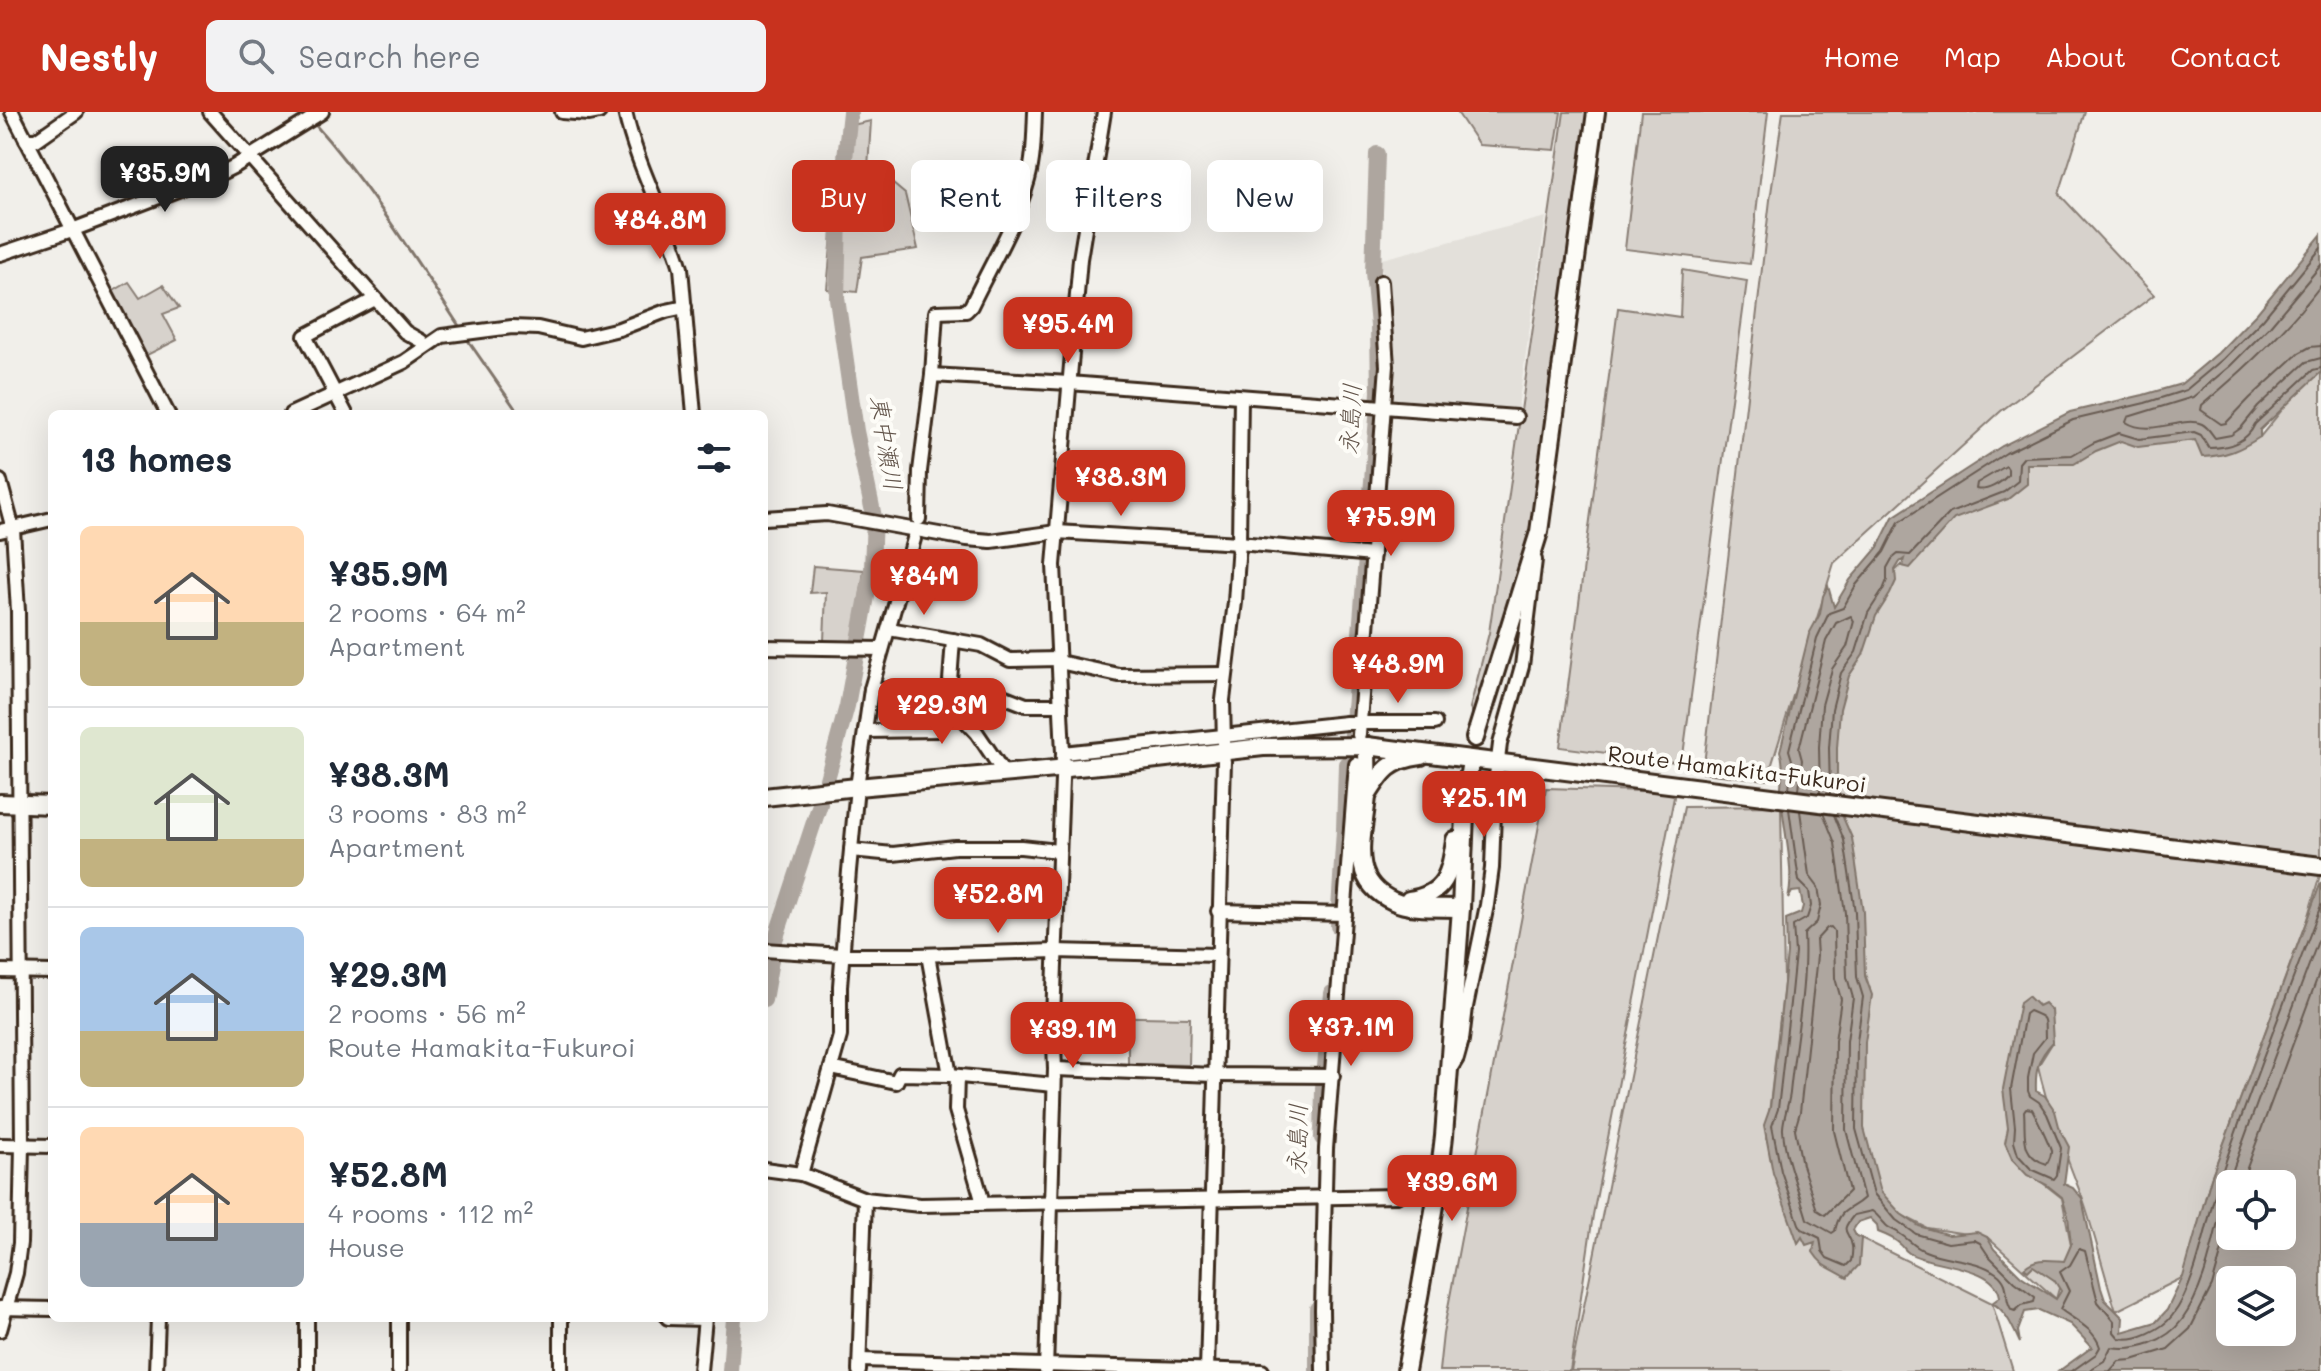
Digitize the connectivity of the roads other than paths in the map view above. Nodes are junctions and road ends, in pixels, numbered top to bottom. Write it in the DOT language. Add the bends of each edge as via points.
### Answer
graph roads {
  1 [pos="12,112"];
  2 [pos="76,112"];
  3 [pos="210,112"];
  4 [pos="562,112"];
  5 [pos="599,112"];
  6 [pos="625,112"];
  7 [pos="1035,112"];
  8 [pos="1104,112"];
  9 [pos="1596,112"];
  10 [pos="314,117"];
  11 [pos="26,140"];
  12 [pos="249,156"];
  13 [pos="72,230"];
  14 [pos="0,253"];
  15 [pos="1381,282"];
  16 [pos="375,299"];
  17 [pos="685,307"];
  18 [pos="425,346"];
  19 [pos="932,375"];
  20 [pos="1069,383"];
  21 [pos="336,394"];
  22 [pos="1241,397"];
  23 [pos="1380,407"];
  24 [pos="166,410"];
  25 [pos="300,410"];
  26 [pos="344,410"];
  27 [pos="694,410"];
  28 [pos="1516,417"];
  29 [pos="0,481"];
  30 [pos="768,518"];
  31 [pos="919,519"];
  32 [pos="48,520"];
  33 [pos="6,530"];
  34 [pos="1057,532"];
  35 [pos="914,539"];
  36 [pos="1239,543"];
  37 [pos="1536,545"];
  38 [pos="1369,555"];
  39 [pos="889,629"];
  40 [pos="953,640"];
  41 [pos="768,647"];
  42 [pos="882,649"];
  43 [pos="1059,661"];
  44 [pos="1225,674"];
  45 [pos="871,689"];
  46 [pos="949,694"];
  47 [pos="1061,705"];
  48 [pos="1435,723"];
  49 [pos="1358,730"];
  50 [pos="865,731"];
  51 [pos="1475,738"];
  52 [pos="1224,740"];
  53 [pos="1455,756"];
  54 [pos="1063,760"];
  55 [pos="1224,761"];
  56 [pos="1506,762"];
  57 [pos="1356,764"];
  58 [pos="1470,767"];
  59 [pos="1004,773"];
  60 [pos="857,787"];
  61 [pos="1367,796"];
  62 [pos="768,797"];
  63 [pos="0,803"];
  64 [pos="21,804"];
  65 [pos="48,805"];
  66 [pos="1464,829"];
  67 [pos="851,850"];
  68 [pos="1058,851"];
  69 [pos="2321,866"];
  70 [pos="1396,903"];
  71 [pos="1461,908"];
  72 [pos="1218,911"];
  73 [pos="1341,914"];
  74 [pos="770,950"];
  75 [pos="1055,951"];
  76 [pos="842,955"];
  77 [pos="928,955"];
  78 [pos="1217,955"];
  79 [pos="0,971"];
  80 [pos="21,971"];
  81 [pos="48,972"];
  82 [pos="831,1068"];
  83 [pos="1450,1068"];
  84 [pos="1055,1069"];
  85 [pos="1215,1075"];
  86 [pos="954,1076"];
  87 [pos="1328,1076"];
  88 [pos="1054,1085"];
  89 [pos="0,1145"];
  90 [pos="22,1145"];
  91 [pos="48,1146"];
  92 [pos="768,1170"];
  93 [pos="801,1174"];
  94 [pos="1397,1196"];
  95 [pos="1322,1197"];
  96 [pos="865,1199"];
  97 [pos="1212,1200"];
  98 [pos="983,1203"];
  99 [pos="1050,1203"];
  100 [pos="4,1308"];
  101 [pos="48,1309"];
  102 [pos="158,1322"];
  103 [pos="307,1322"];
  104 [pos="399,1322"];
  105 [pos="561,1322"];
  106 [pos="704,1322"];
  107 [pos="0,1330"];
  108 [pos="859,1366"];
  109 [pos="1046,1368"];
  110 [pos="1207,1370"];
  111 [pos="156,1371"];
  112 [pos="307,1371"];
  113 [pos="399,1371"];
  114 [pos="561,1371"];
  115 [pos="700,1371"];
  116 [pos="1262,1371"];
  117 [pos="1323,1371"];
  118 [pos="1406,1371"];
  1 -- 11 [label="street"];
  2 -- 11 [label="street" via="36,140"];
  3 -- 12 [label="street"];
  4 -- 5 [label="street"];
  6 -- 17 [label="street" via="632,146 681,268"];
  7 -- 19 [label="street" via="1028,179 971,306 966,311 936,312"];
  8 -- 20 [label="street" via="1080,259"];
  9 -- 37 [label="main road"];
  10 -- 12 [label="street"];
  11 -- 13 [label="street"];
  12 -- 13 [label="street" via="217,175"];
  12 -- 16 [label="street"];
  13 -- 14 [label="street"];
  13 -- 24 [label="street"];
  15 -- 23 [label="street" via="1387,366"];
  16 -- 18 [label="street"];
  16 -- 21 [label="street" via="305,336"];
  17 -- 18 [label="street" via="581,338 512,327 442,336"];
  17 -- 27 [label="street"];
  18 -- 21 [label="street" via="404,362"];
  19 -- 20 [label="street"];
  19 -- 31 [label="street"];
  20 -- 22 [label="street"];
  20 -- 34 [label="street"];
  21 -- 25 [label="street"];
  21 -- 26 [label="street"];
  22 -- 23 [label="street"];
  22 -- 36 [label="street"];
  23 -- 28 [label="street"];
  23 -- 38 [label="street"];
  29 -- 33 [label="street"];
  30 -- 34 [label="street" via="827,514 991,541"];
  32 -- 33 [label="street"];
  33 -- 64 [label="street" via="18,611"];
  34 -- 36 [label="street"];
  34 -- 43 [label="street"];
  35 -- 39 [label="street"];
  36 -- 38 [label="street"];
  36 -- 44 [label="street"];
  37 -- 51 [label="main road"];
  37 -- 56 [label="street" via="1522,666 1500,744"];
  38 -- 49 [label="street"];
  39 -- 40 [label="street"];
  39 -- 42 [label="street"];
  40 -- 43 [label="street" via="981,645 1010,660"];
  40 -- 46 [label="street"];
  41 -- 42 [label="street"];
  42 -- 45 [label="street"];
  43 -- 44 [label="street" via="1119,675"];
  43 -- 47 [label="street"];
  44 -- 52 [label="street"];
  45 -- 46 [label="street"];
  45 -- 50 [label="street"];
  46 -- 47 [label="street" via="995,693 1026,705"];
  47 -- 54 [label="street"];
  48 -- 49 [label="street"];
  49 -- 52 [label="street"];
  49 -- 53 [label="main road, Route Hamakita-Fukuroi"];
  49 -- 54 [label="main road, Route Hamakita-Fukuroi" via="1263,747"];
  49 -- 61 [label="main road"];
  50 -- 59 [label="street" via="936,730 945,713 961,716"];
  50 -- 60 [label="street"];
  52 -- 54 [label="street"];
  53 -- 56 [label="main road, Route Hamakita-Fukuroi"];
  53 -- 61 [label="main road" via="1396,761"];
  54 -- 59 [label="main road, Route Hamakita-Fukuroi"];
  54 -- 68 [label="street"];
  55 -- 72 [label="street"];
  56 -- 69 [label="main road, Route Hamakita-Fukuroi"];
  56 -- 83 [label="street" via="1495,784 1487,905 1462,1040"];
  57 -- 73 [label="street"];
  58 -- 66 [label="main road"];
  59 -- 60 [label="main road, Route Hamakita-Fukuroi"];
  60 -- 62 [label="main road, Route Hamakita-Fukuroi"];
  60 -- 67 [label="street"];
  61 -- 70 [label="main road" via="1360,850 1364,872 1379,893"];
  63 -- 64 [label="main road"];
  64 -- 65 [label="main road"];
  64 -- 80 [label="street"];
  66 -- 70 [label="main road" via="1455,840 1449,876 1420,898"];
  66 -- 71 [label="main road"];
  67 -- 68 [label="street"];
  67 -- 76 [label="street"];
  68 -- 75 [label="street"];
  70 -- 71 [label="main road"];
  71 -- 83 [label="main road"];
  72 -- 73 [label="street"];
  72 -- 78 [label="street"];
  73 -- 87 [label="street"];
  74 -- 76 [label="street"];
  75 -- 77 [label="street"];
  75 -- 78 [label="street"];
  75 -- 84 [label="street"];
  76 -- 77 [label="street"];
  76 -- 82 [label="street" via="840,1036"];
  77 -- 86 [label="street"];
  78 -- 85 [label="street"];
  79 -- 80 [label="street"];
  80 -- 81 [label="street"];
  80 -- 90 [label="street"];
  82 -- 86 [label="street" via="896,1082 900,1074"];
  82 -- 93 [label="street"];
  83 -- 118 [label="main road" via="1438,1188"];
  84 -- 85 [label="street"];
  84 -- 88 [label="street"];
  85 -- 87 [label="street"];
  85 -- 97 [label="street"];
  86 -- 88 [label="street"];
  86 -- 98 [label="street" via="956,1110"];
  87 -- 95 [label="street"];
  88 -- 99 [label="street"];
  89 -- 90 [label="street"];
  90 -- 91 [label="street"];
  90 -- 100 [label="street" via="20,1243"];
  92 -- 93 [label="street"];
  93 -- 96 [label="street"];
  94 -- 95 [label="street"];
  95 -- 97 [label="street"];
  95 -- 117 [label="street"];
  96 -- 98 [label="street" via="920,1205"];
  96 -- 108 [label="street"];
  97 -- 99 [label="street"];
  97 -- 110 [label="street"];
  98 -- 99 [label="street"];
  99 -- 109 [label="street"];
  100 -- 101 [label="street"];
  100 -- 107 [label="street"];
  102 -- 111 [label="street"];
  103 -- 112 [label="street"];
  104 -- 113 [label="street"];
  105 -- 114 [label="street"];
  106 -- 115 [label="street"];
  108 -- 109 [label="street"];
  109 -- 110 [label="street"];
  110 -- 116 [label="street"];
}
